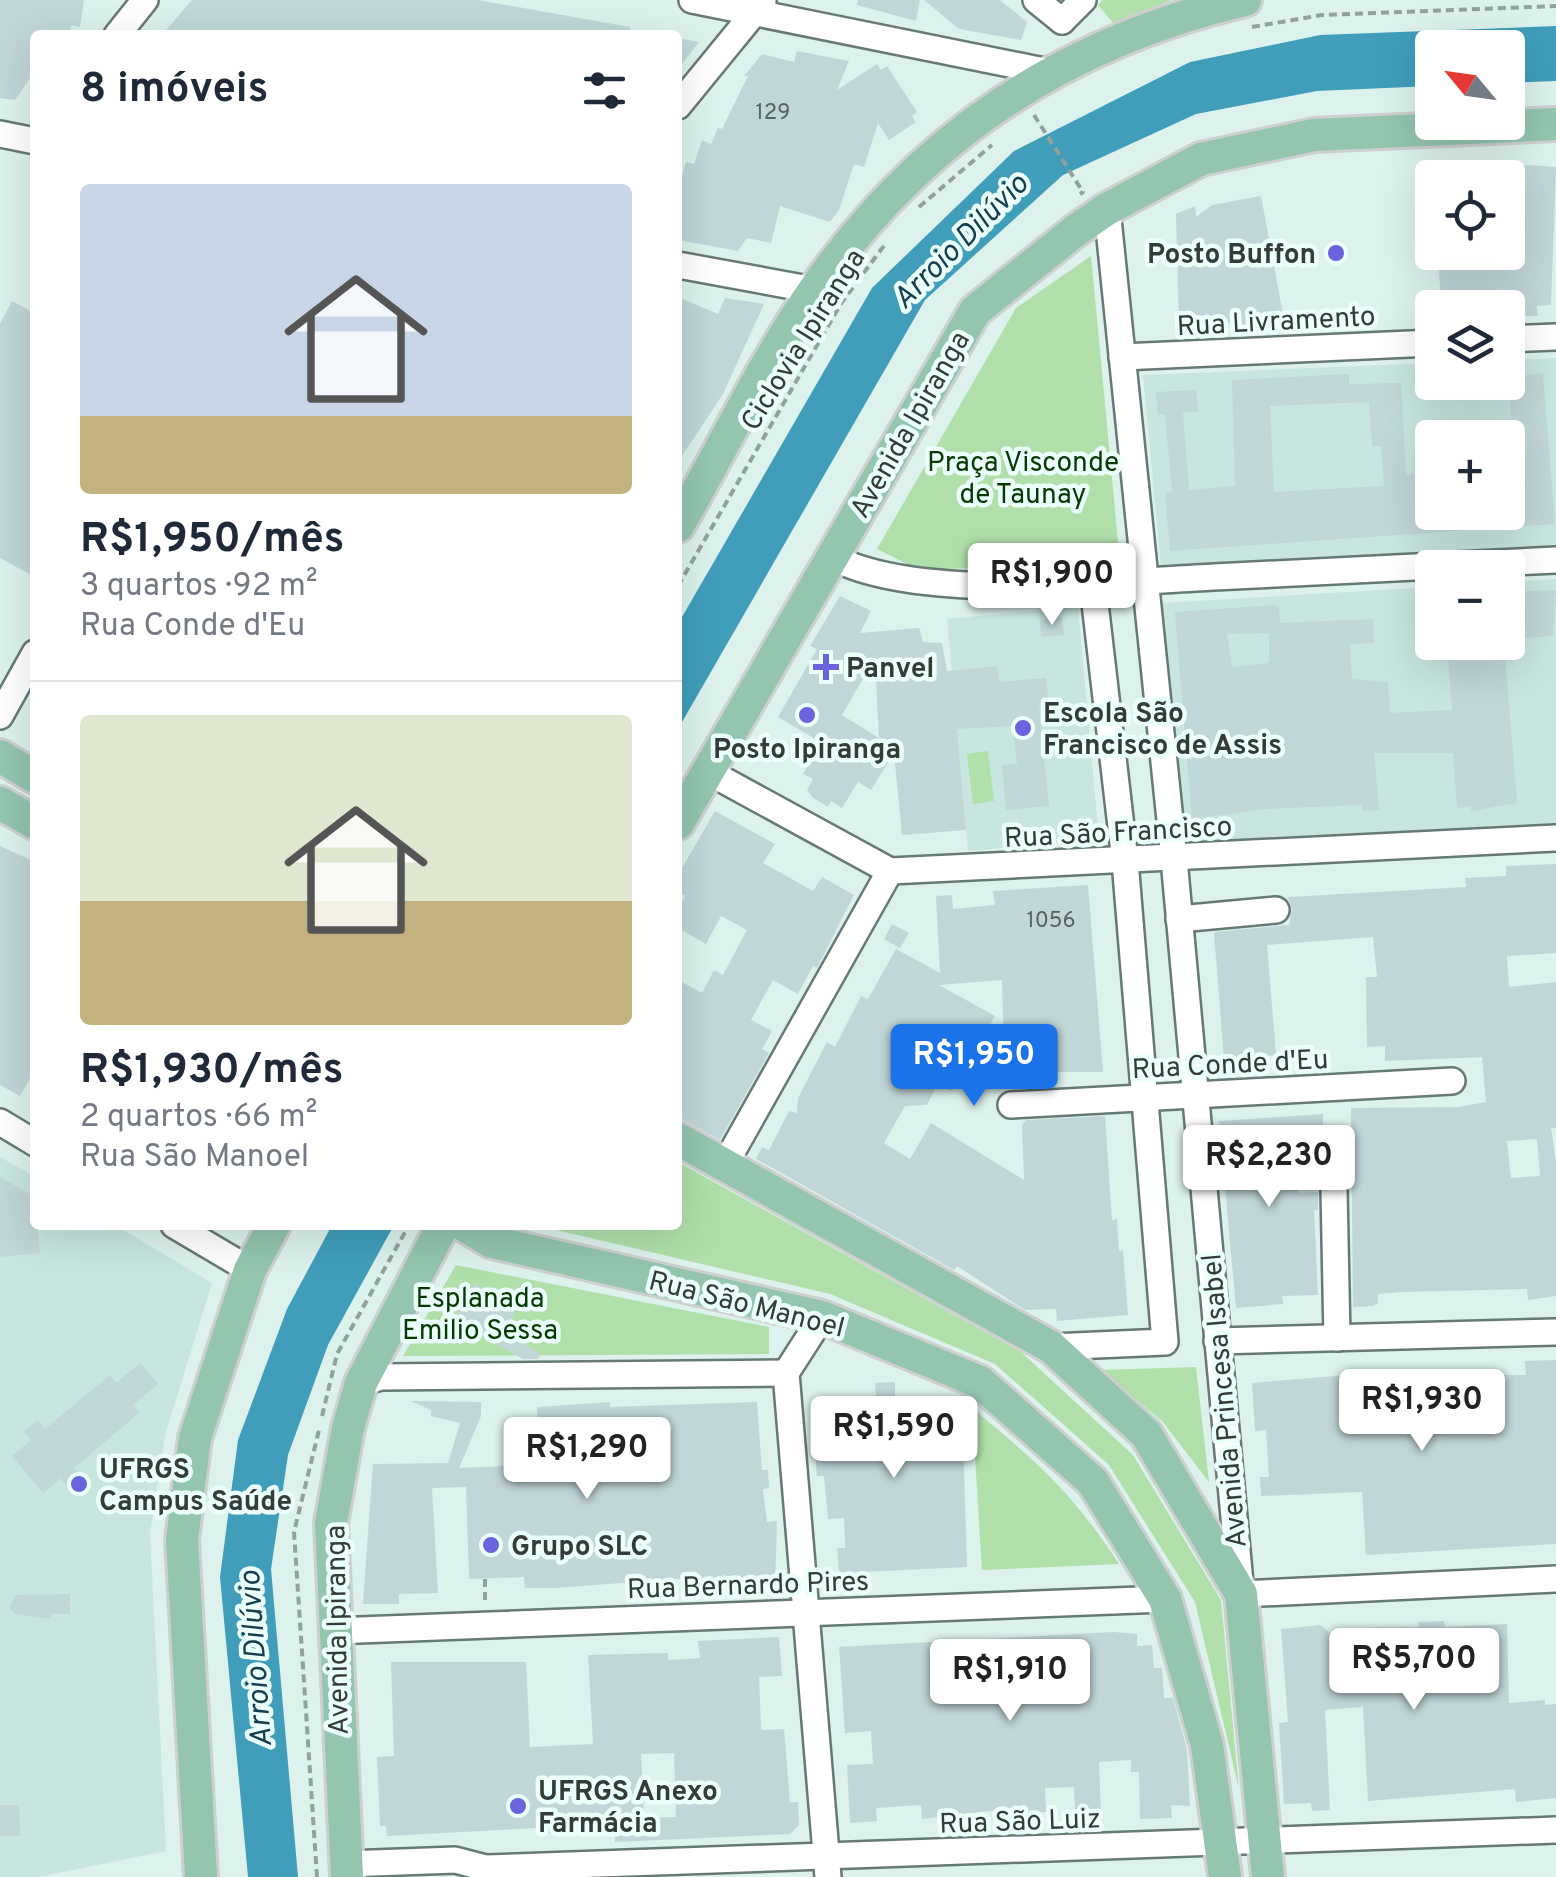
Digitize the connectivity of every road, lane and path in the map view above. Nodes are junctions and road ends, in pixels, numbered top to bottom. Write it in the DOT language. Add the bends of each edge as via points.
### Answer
graph roads {
  1 [pos="145,0"];
  2 [pos="692,0"];
  3 [pos="1036,0"];
  4 [pos="1083,0"];
  5 [pos="760,6"];
  6 [pos="1556,6"];
  7 [pos="1245,14"];
  8 [pos="121,30"];
  9 [pos="1057,46"];
  10 [pos="682,101"];
  11 [pos="1032,112"];
  12 [pos="1556,124"];
  13 [pos="0,134"];
  14 [pos="30,138"];
  15 [pos="996,142"];
  16 [pos="1095,200"];
  17 [pos="915,210"];
  18 [pos="890,238"];
  19 [pos="682,266"];
  20 [pos="814,290"];
  21 [pos="1556,337"];
  22 [pos="1525,339"];
  23 [pos="1415,344"];
  24 [pos="1122,357"];
  25 [pos="682,519"];
  26 [pos="832,557"];
  27 [pos="1556,560"];
  28 [pos="682,579"];
  29 [pos="1144,581"];
  30 [pos="1093,586"];
  31 [pos="30,662"];
  32 [pos="0,716"];
  33 [pos="0,756"];
  34 [pos="707,771"];
  35 [pos="30,773"];
  36 [pos="682,816"];
  37 [pos="1556,838"];
  38 [pos="1174,858"];
  39 [pos="1125,861"];
  40 [pos="890,871"];
  41 [pos="1276,910"];
  42 [pos="1180,919"];
  43 [pos="1452,1080"];
  44 [pos="1195,1094"];
  45 [pos="1143,1097"];
  46 [pos="1011,1106"];
  47 [pos="0,1122"];
  48 [pos="30,1135"];
  49 [pos="1333,1140"];
  50 [pos="682,1141"];
  51 [pos="724,1166"];
  52 [pos="182,1230"];
  53 [pos="271,1230"];
  54 [pos="440,1230"];
  55 [pos="472,1230"];
  56 [pos="250,1270"];
  57 [pos="822,1318"];
  58 [pos="1556,1332"];
  59 [pos="1337,1338"];
  60 [pos="1217,1341"];
  61 [pos="1051,1348"];
  62 [pos="786,1373"];
  63 [pos="361,1383"];
  64 [pos="1556,1579"];
  65 [pos="1242,1594"];
  66 [pos="1165,1599"];
  67 [pos="804,1612"];
  68 [pos="333,1631"];
  69 [pos="1556,1830"];
  70 [pos="1266,1840"];
  71 [pos="1223,1843"];
  72 [pos="826,1866"];
  73 [pos="347,1870"];
  74 [pos="493,1872"];
  75 [pos="194,1876"];
  76 [pos="1225,1877"];
  77 [pos="1268,1877"];
  1 -- 8 [label="street"];
  2 -- 5 [label="street"];
  3 -- 9 [label="street"];
  4 -- 9 [label="street"];
  5 -- 9 [label="street"];
  5 -- 10 [label="street"];
  6 -- 7 [label="path"];
  7 -- 9 [label="main road" via="1185,14 1092,49"];
  9 -- 20 [label="main road" via="887,199"];
  11 -- 16 [label="path"];
  12 -- 16 [label="main road, Avenida Ipiranga" via="1314,135 1200,160"];
  13 -- 14 [label="street"];
  15 -- 17 [label="path"];
  16 -- 24 [label="street, Avenida Princesa Isabel"];
  16 -- 26 [label="main road, Avenida Ipiranga" via="975,311"];
  18 -- 28 [label="path, Ciclovia Ipiranga" via="842,302"];
  19 -- 20 [label="street"];
  20 -- 25 [label="main road"];
  21 -- 22 [label="street"];
  23 -- 24 [label="street, Rua Livramento"];
  24 -- 29 [label="street, Avenida Princesa Isabel"];
  26 -- 30 [label="street" via="856,570 913,581"];
  26 -- 34 [label="main road, Avenida Ipiranga"];
  27 -- 29 [label="street"];
  29 -- 30 [label="street"];
  29 -- 38 [label="street, Avenida Princesa Isabel"];
  30 -- 39 [label="street, Avenida Princesa Isabel"];
  31 -- 32 [label="street"];
  33 -- 35 [label="main road"];
  34 -- 36 [label="main road, Avenida Ipiranga"];
  34 -- 40 [label="street"];
  37 -- 38 [label="street, Rua São Francisco"];
  38 -- 39 [label="street, Rua São Francisco"];
  38 -- 42 [label="street, Avenida Princesa Isabel"];
  39 -- 40 [label="street, Rua São Francisco"];
  39 -- 45 [label="street, Avenida Princesa Isabel"];
  40 -- 51 [label="street"];
  41 -- 42 [label="street"];
  42 -- 44 [label="street, Avenida Princesa Isabel"];
  43 -- 44 [label="street, Rua Conde d'Eu"];
  44 -- 45 [label="street, Rua Conde d'Eu"];
  44 -- 60 [label="street, Avenida Princesa Isabel"];
  45 -- 46 [label="street, Rua Conde d'Eu"];
  45 -- 61 [label="street, Avenida Princesa Isabel" via="1164,1342"];
  47 -- 48 [label="street"];
  49 -- 59 [label="street"];
  50 -- 51 [label="main road"];
  51 -- 61 [label="main road"];
  52 -- 56 [label="street"];
  53 -- 56 [label="main road"];
  54 -- 63 [label="main road, Avenida Ipiranga"];
  55 -- 57 [label="main road, Rua São Manoel" via="492,1242"];
  56 -- 75 [label="main road" via="196,1438 182,1540"];
  57 -- 62 [label="street"];
  57 -- 66 [label="main road, Rua São Manoel" via="980,1382 1093,1482"];
  58 -- 59 [label="street"];
  59 -- 60 [label="street"];
  60 -- 65 [label="street, Avenida Princesa Isabel"];
  61 -- 65 [label="main road" via="1146,1434"];
  62 -- 63 [label="street" via="380,1377"];
  62 -- 67 [label="street"];
  63 -- 68 [label="main road, Avenida Ipiranga" via="331,1524"];
  64 -- 65 [label="street"];
  65 -- 70 [label="main road, Avenida Princesa Isabel"];
  66 -- 67 [label="street, Rua Bernardo Pires"];
  66 -- 71 [label="main road" via="1207,1745"];
  67 -- 68 [label="street, Rua Bernardo Pires"];
  67 -- 72 [label="street"];
  68 -- 73 [label="main road, Avenida Ipiranga"];
  69 -- 70 [label="street, Rua São Luiz"];
  70 -- 71 [label="street, Rua São Luiz"];
  70 -- 77 [label="main road, Avenida Princesa Isabel"];
  71 -- 72 [label="street, Rua São Luiz"];
  71 -- 76 [label="main road"];
  72 -- 74 [label="street, Rua São Luiz"];
  73 -- 74 [label="street, Rua São Luiz" via="455,1860"];
}
